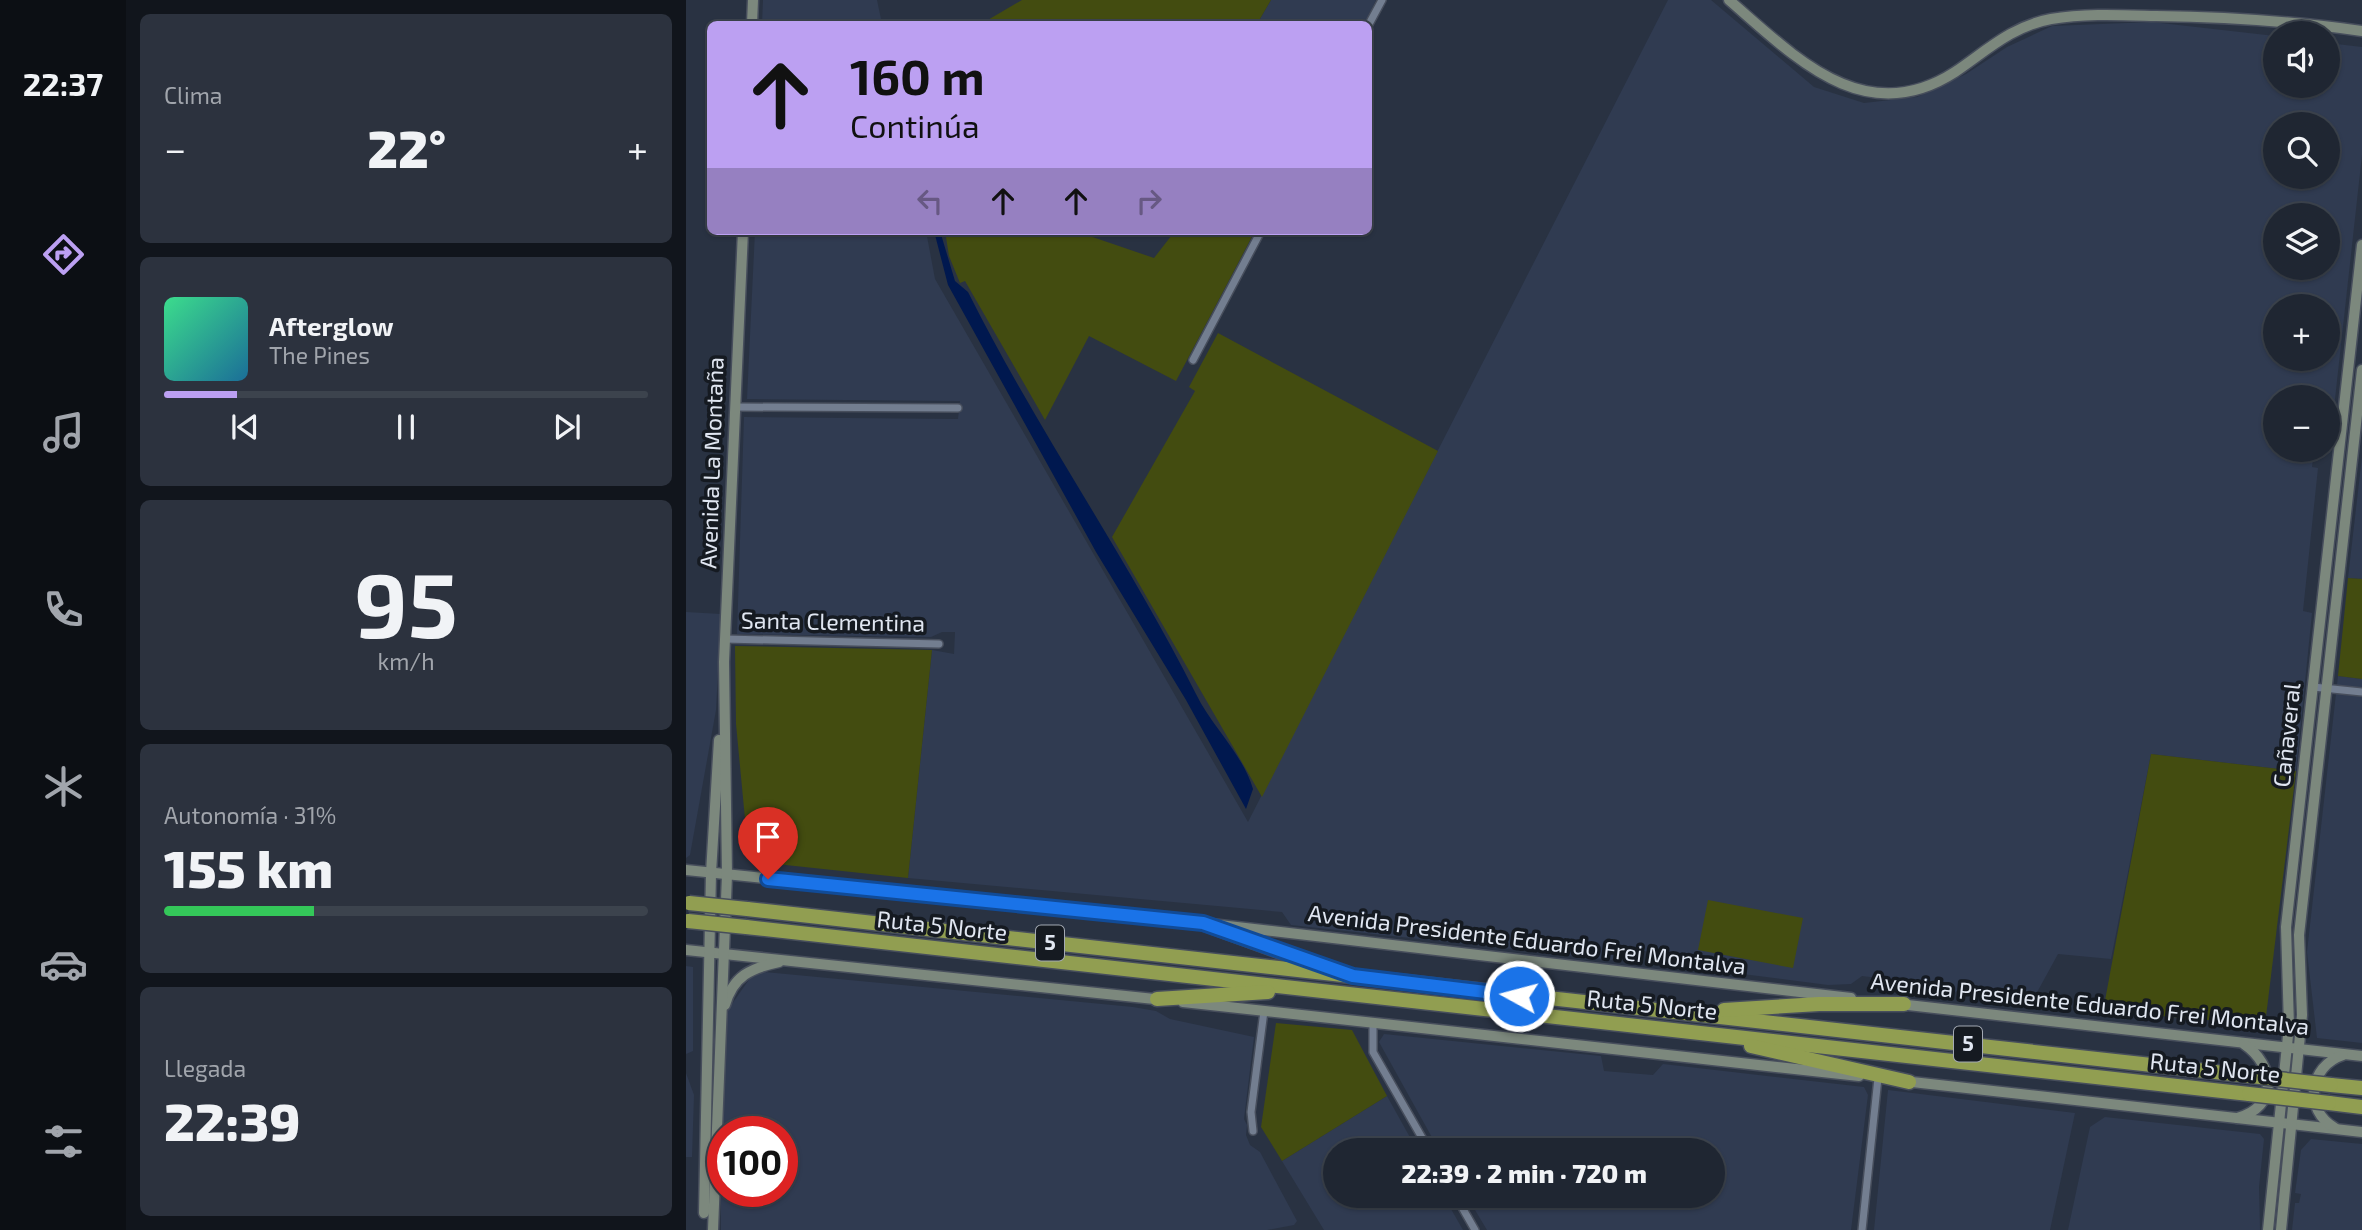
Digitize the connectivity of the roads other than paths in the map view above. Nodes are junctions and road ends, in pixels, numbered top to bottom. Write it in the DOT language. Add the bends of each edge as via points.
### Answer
graph roads {
  1 [pos="752,0"];
  2 [pos="1382,0"];
  3 [pos="1730,0"];
  4 [pos="751,21"];
  5 [pos="1371,21"];
  6 [pos="2362,30"];
  7 [pos="743,235"];
  8 [pos="1259,235"];
  9 [pos="2362,246"];
  10 [pos="1193,360"];
  11 [pos="2362,370"];
  12 [pos="735,407"];
  13 [pos="958,408"];
  14 [pos="725,639"];
  15 [pos="939,644"];
  16 [pos="2313,687"];
  17 [pos="2328,688"];
  18 [pos="2362,692"];
  19 [pos="723,697"];
  20 [pos="686,870"];
  21 [pos="711,873"];
  22 [pos="727,875"];
  23 [pos="687,902"];
  24 [pos="687,921"];
  25 [pos="1203,923"];
  26 [pos="686,950"];
  27 [pos="710,952"];
  28 [pos="724,953"];
  29 [pos="787,960"];
  30 [pos="1353,976"];
  31 [pos="1294,989"];
  32 [pos="1157,999"];
  33 [pos="1904,1004"];
  34 [pos="1264,1011"];
  35 [pos="1685,1012"];
  36 [pos="1373,1023"];
  37 [pos="721,1025"];
  38 [pos="1702,1033"];
  39 [pos="2242,1042"];
  40 [pos="2286,1048"];
  41 [pos="2299,1049"];
  42 [pos="2346,1054"];
  43 [pos="2362,1056"];
  44 [pos="1878,1078"];
  45 [pos="1909,1082"];
  46 [pos="2362,1088"];
  47 [pos="2362,1107"];
  48 [pos="2231,1119"];
  49 [pos="2279,1124"];
  50 [pos="2292,1126"];
  51 [pos="2338,1129"];
  52 [pos="1253,1131"];
  53 [pos="2362,1132"];
  54 [pos="1422,1138"];
  55 [pos="1462,1208"];
  56 [pos="705,1230"];
  57 [pos="713,1230"];
  58 [pos="1475,1230"];
  59 [pos="1862,1230"];
  60 [pos="2268,1230"];
  61 [pos="2281,1230"];
  1 -- 4 [label="main road"];
  2 -- 5 [label="street"];
  3 -- 6 [label="main road" via="1819,75 1850,88 1878,92 1931,84 2015,30 2068,16 2240,17"];
  7 -- 12 [label="main road, Avenida La Montaña"];
  8 -- 10 [label="street"];
  9 -- 16 [label="main road, Cañaveral"];
  11 -- 17 [label="main road, Cañaveral"];
  12 -- 13 [label="street"];
  12 -- 14 [label="main road, Avenida La Montaña"];
  14 -- 15 [label="street, Santa Clementina"];
  14 -- 19 [label="main road, Avenida La Montaña"];
  16 -- 17 [label="street"];
  16 -- 40 [label="main road, Cañaveral" via="2286,927"];
  17 -- 18 [label="street"];
  17 -- 41 [label="main road, Cañaveral" via="2299,934"];
  19 -- 21 [label="main road, Avenida La Montaña"];
  19 -- 22 [label="main road, Avenida La Montaña"];
  20 -- 21 [label="main road, Avenida Presidente Eduardo Frei Montalva"];
  21 -- 22 [label="main road, Avenida Presidente Eduardo Frei Montalva"];
  21 -- 27 [label="main road, Avenida La Montaña"];
  22 -- 25 [label="main road, Avenida Presidente Eduardo Frei Montalva"];
  22 -- 28 [label="main road, Avenida La Montaña"];
  23 -- 30 [label="highway, Ruta 5 Norte / 5, bridge"];
  24 -- 31 [label="highway, Ruta 5 Norte / 5, bridge"];
  25 -- 30 [label="highway"];
  25 -- 33 [label="main road, Avenida Presidente Eduardo Frei Montalva"];
  26 -- 27 [label="main road"];
  27 -- 28 [label="main road"];
  27 -- 56 [label="main road, Avenida La Montaña"];
  28 -- 29 [label="main road"];
  28 -- 37 [label="main road, Avenida La Montaña"];
  29 -- 32 [label="main road"];
  29 -- 37 [label="main road" via="751,969 737,980 727,997"];
  30 -- 35 [label="highway, Ruta 5 Norte / 5"];
  31 -- 32 [label="highway"];
  31 -- 38 [label="highway, Ruta 5 Norte / 5"];
  32 -- 34 [label="main road"];
  33 -- 35 [label="highway" via="1799,1004"];
  33 -- 39 [label="main road, Avenida Presidente Eduardo Frei Montalva"];
  34 -- 36 [label="main road"];
  34 -- 52 [label="street" via="1251,1112"];
  35 -- 46 [label="highway, Ruta 5 Norte / 5, bridge"];
  36 -- 44 [label="main road"];
  36 -- 54 [label="street" via="1371,1046"];
  37 -- 57 [label="main road, Avenida La Montaña"];
  38 -- 45 [label="highway"];
  38 -- 47 [label="highway, Ruta 5 Norte / 5, bridge"];
  39 -- 40 [label="main road, Avenida Presidente Eduardo Frei Montalva"];
  39 -- 48 [label="main road" via="2262,1059 2268,1087 2253,1111"];
  40 -- 41 [label="main road, Avenida Presidente Eduardo Frei Montalva"];
  40 -- 49 [label="main road, Cañaveral"];
  41 -- 42 [label="main road, Avenida Presidente Eduardo Frei Montalva"];
  41 -- 50 [label="main road, Cañaveral"];
  42 -- 43 [label="main road, Avenida Presidente Eduardo Frei Montalva"];
  42 -- 51 [label="main road" via="2325,1065 2314,1087 2317,1111"];
  44 -- 45 [label="main road"];
  44 -- 59 [label="street"];
  45 -- 48 [label="main road"];
  48 -- 49 [label="main road"];
  49 -- 50 [label="main road"];
  49 -- 60 [label="main road, Cañaveral"];
  50 -- 51 [label="main road"];
  50 -- 61 [label="main road, Cañaveral"];
  51 -- 53 [label="main road"];
  55 -- 58 [label="street"];
}
